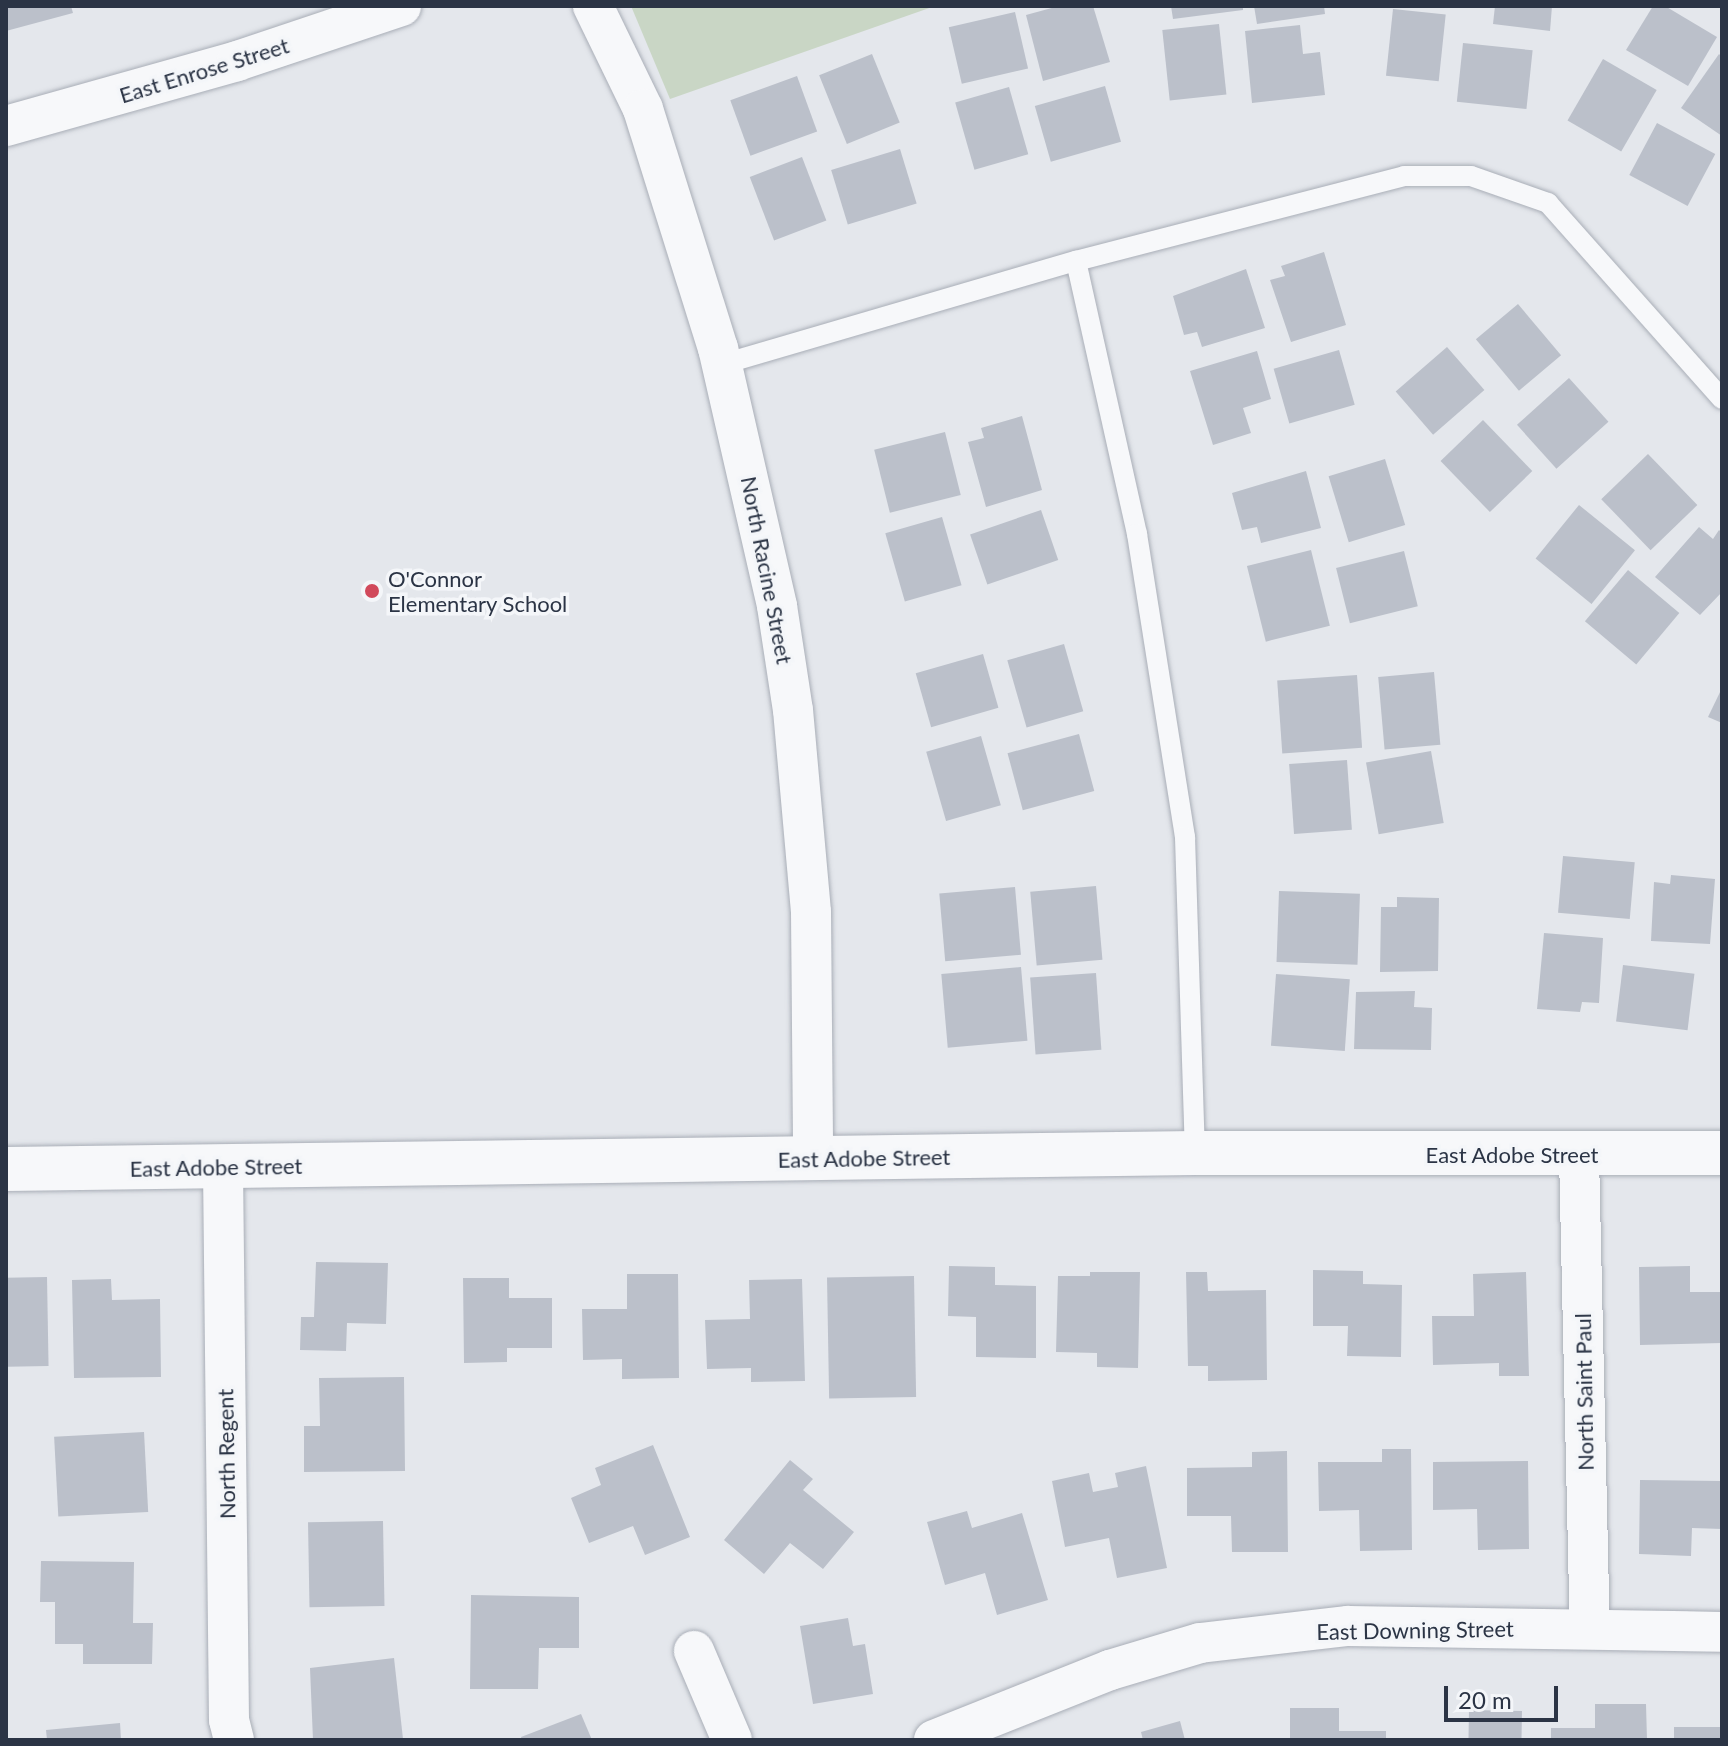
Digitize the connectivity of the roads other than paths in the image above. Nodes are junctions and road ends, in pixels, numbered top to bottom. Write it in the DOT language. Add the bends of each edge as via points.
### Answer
graph roads {
  1 [pos="401,6"];
  2 [pos="593,6"];
  3 [pos="6,126"];
  4 [pos="1076,261"];
  5 [pos="723,364"];
  6 [pos="1722,399"];
  7 [pos="1195,1153"];
  8 [pos="1722,1153"];
  9 [pos="1579,1155"];
  10 [pos="813,1159"];
  11 [pos="223,1167"];
  12 [pos="6,1169"];
  13 [pos="1590,1629"];
  14 [pos="1722,1632"];
  15 [pos="694,1651"];
  16 [pos="234,1740"];
  17 [pos="732,1740"];
  18 [pos="934,1740"];
  1 -- 3 [label="street, East Enrose Street" via="237,61"];
  2 -- 5 [label="street, North Racine Street" via="643,109"];
  4 -- 5 [label="lane"];
  4 -- 6 [label="lane" via="1404,176 1471,176 1548,203"];
  4 -- 7 [label="lane" via="1137,534 1185,837"];
  5 -- 10 [label="street, North Racine Street" via="771,575 793,710 811,912"];
  7 -- 9 [label="street, East Adobe Street"];
  7 -- 10 [label="street, East Adobe Street"];
  8 -- 9 [label="street, East Adobe Street"];
  9 -- 13 [label="street, North Saint Paul"];
  10 -- 11 [label="street, East Adobe Street"];
  11 -- 12 [label="street, East Adobe Street"];
  11 -- 16 [label="street, North Regent" via="229,1720"];
  13 -- 14 [label="street, East Downing Street"];
  13 -- 18 [label="street, East Downing Street" via="1348,1626 1200,1643 1110,1670"];
  15 -- 17 [label="street"];
}
